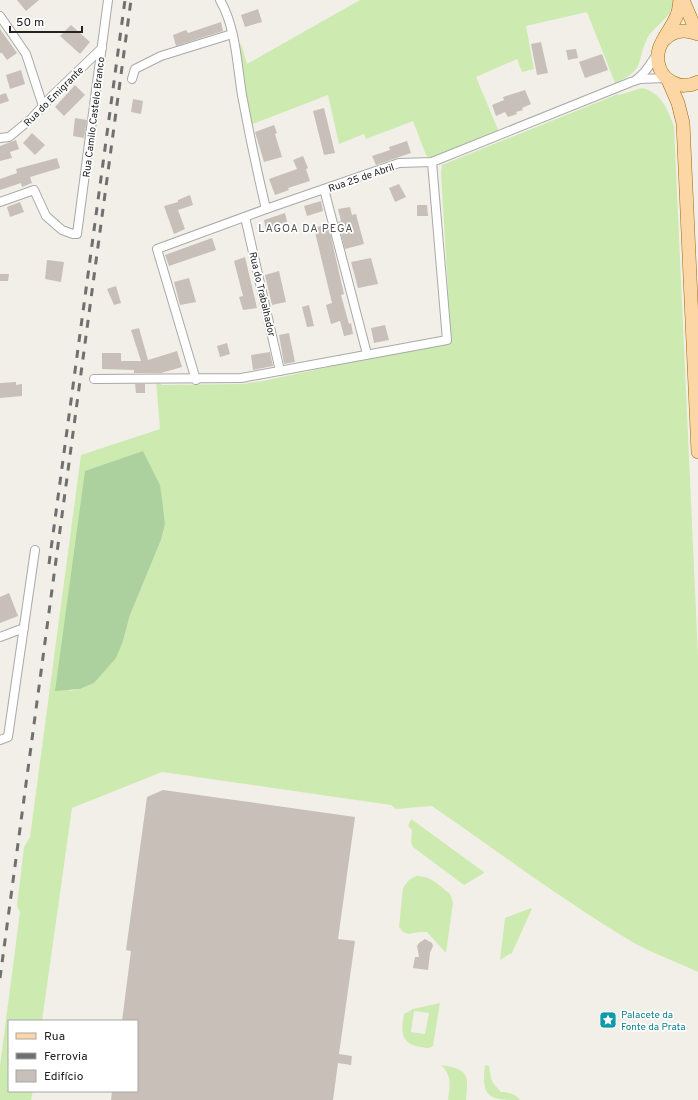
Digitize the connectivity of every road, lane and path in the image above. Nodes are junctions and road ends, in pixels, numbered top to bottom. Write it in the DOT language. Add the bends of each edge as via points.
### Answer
graph roads {
  1 [pos="108,0"];
  2 [pos="220,0"];
  3 [pos="680,0"];
  4 [pos="683,0"];
  5 [pos="0,16"];
  6 [pos="232,34"];
  7 [pos="698,34"];
  8 [pos="102,48"];
  9 [pos="659,49"];
  10 [pos="132,79"];
  11 [pos="667,79"];
  12 [pos="631,82"];
  13 [pos="698,82"];
  14 [pos="43,106"];
  15 [pos="0,138"];
  16 [pos="432,162"];
  17 [pos="324,189"];
  18 [pos="0,202"];
  19 [pos="266,209"];
  20 [pos="245,217"];
  21 [pos="367,354"];
  22 [pos="280,371"];
  23 [pos="94,379"];
  24 [pos="196,380"];
  25 [pos="698,452"];
  26 [pos="35,550"];
  27 [pos="24,628"];
  28 [pos="0,638"];
  29 [pos="0,740"];
  1 -- 8 [label="street, Rua Camilo Castelo Branco"];
  2 -- 6 [label="street"];
  3 -- 9 [label="main road" via="677,15"];
  4 -- 7 [label="main road"];
  5 -- 14 [label="street" via="26,54"];
  6 -- 10 [label="street" via="161,56 136,68"];
  6 -- 19 [label="street"];
  7 -- 9 [label="main road" via="687,30 676,32 667,36"];
  8 -- 14 [label="street, Rua do Emigrante"];
  8 -- 18 [label="street, Rua Camilo Castelo Branco" via="77,234 62,230 46,216 34,190"];
  9 -- 11 [label="main road" via="657,62"];
  9 -- 12 [label="street" via="648,69"];
  11 -- 12 [label="street" via="640,79"];
  11 -- 13 [label="main road" via="681,85"];
  11 -- 25 [label="main road" via="678,103 683,123"];
  12 -- 16 [label="street, Rua 25 de Abril"];
  14 -- 15 [label="street, Rua do Emigrante" via="9,137"];
  16 -- 17 [label="street, Rua 25 de Abril" via="400,163"];
  16 -- 21 [label="street" via="447,340"];
  17 -- 19 [label="street, Rua 25 de Abril"];
  17 -- 21 [label="street"];
  19 -- 20 [label="street, Rua 25 de Abril"];
  20 -- 22 [label="street, Rua do Trabalhador"];
  20 -- 24 [label="street, Rua 25 de Abril" via="157,249"];
  21 -- 22 [label="street"];
  22 -- 24 [label="street" via="241,378"];
  23 -- 24 [label="street"];
  26 -- 27 [label="street"];
  27 -- 28 [label="street"];
  27 -- 29 [label="street" via="8,737"];
}
